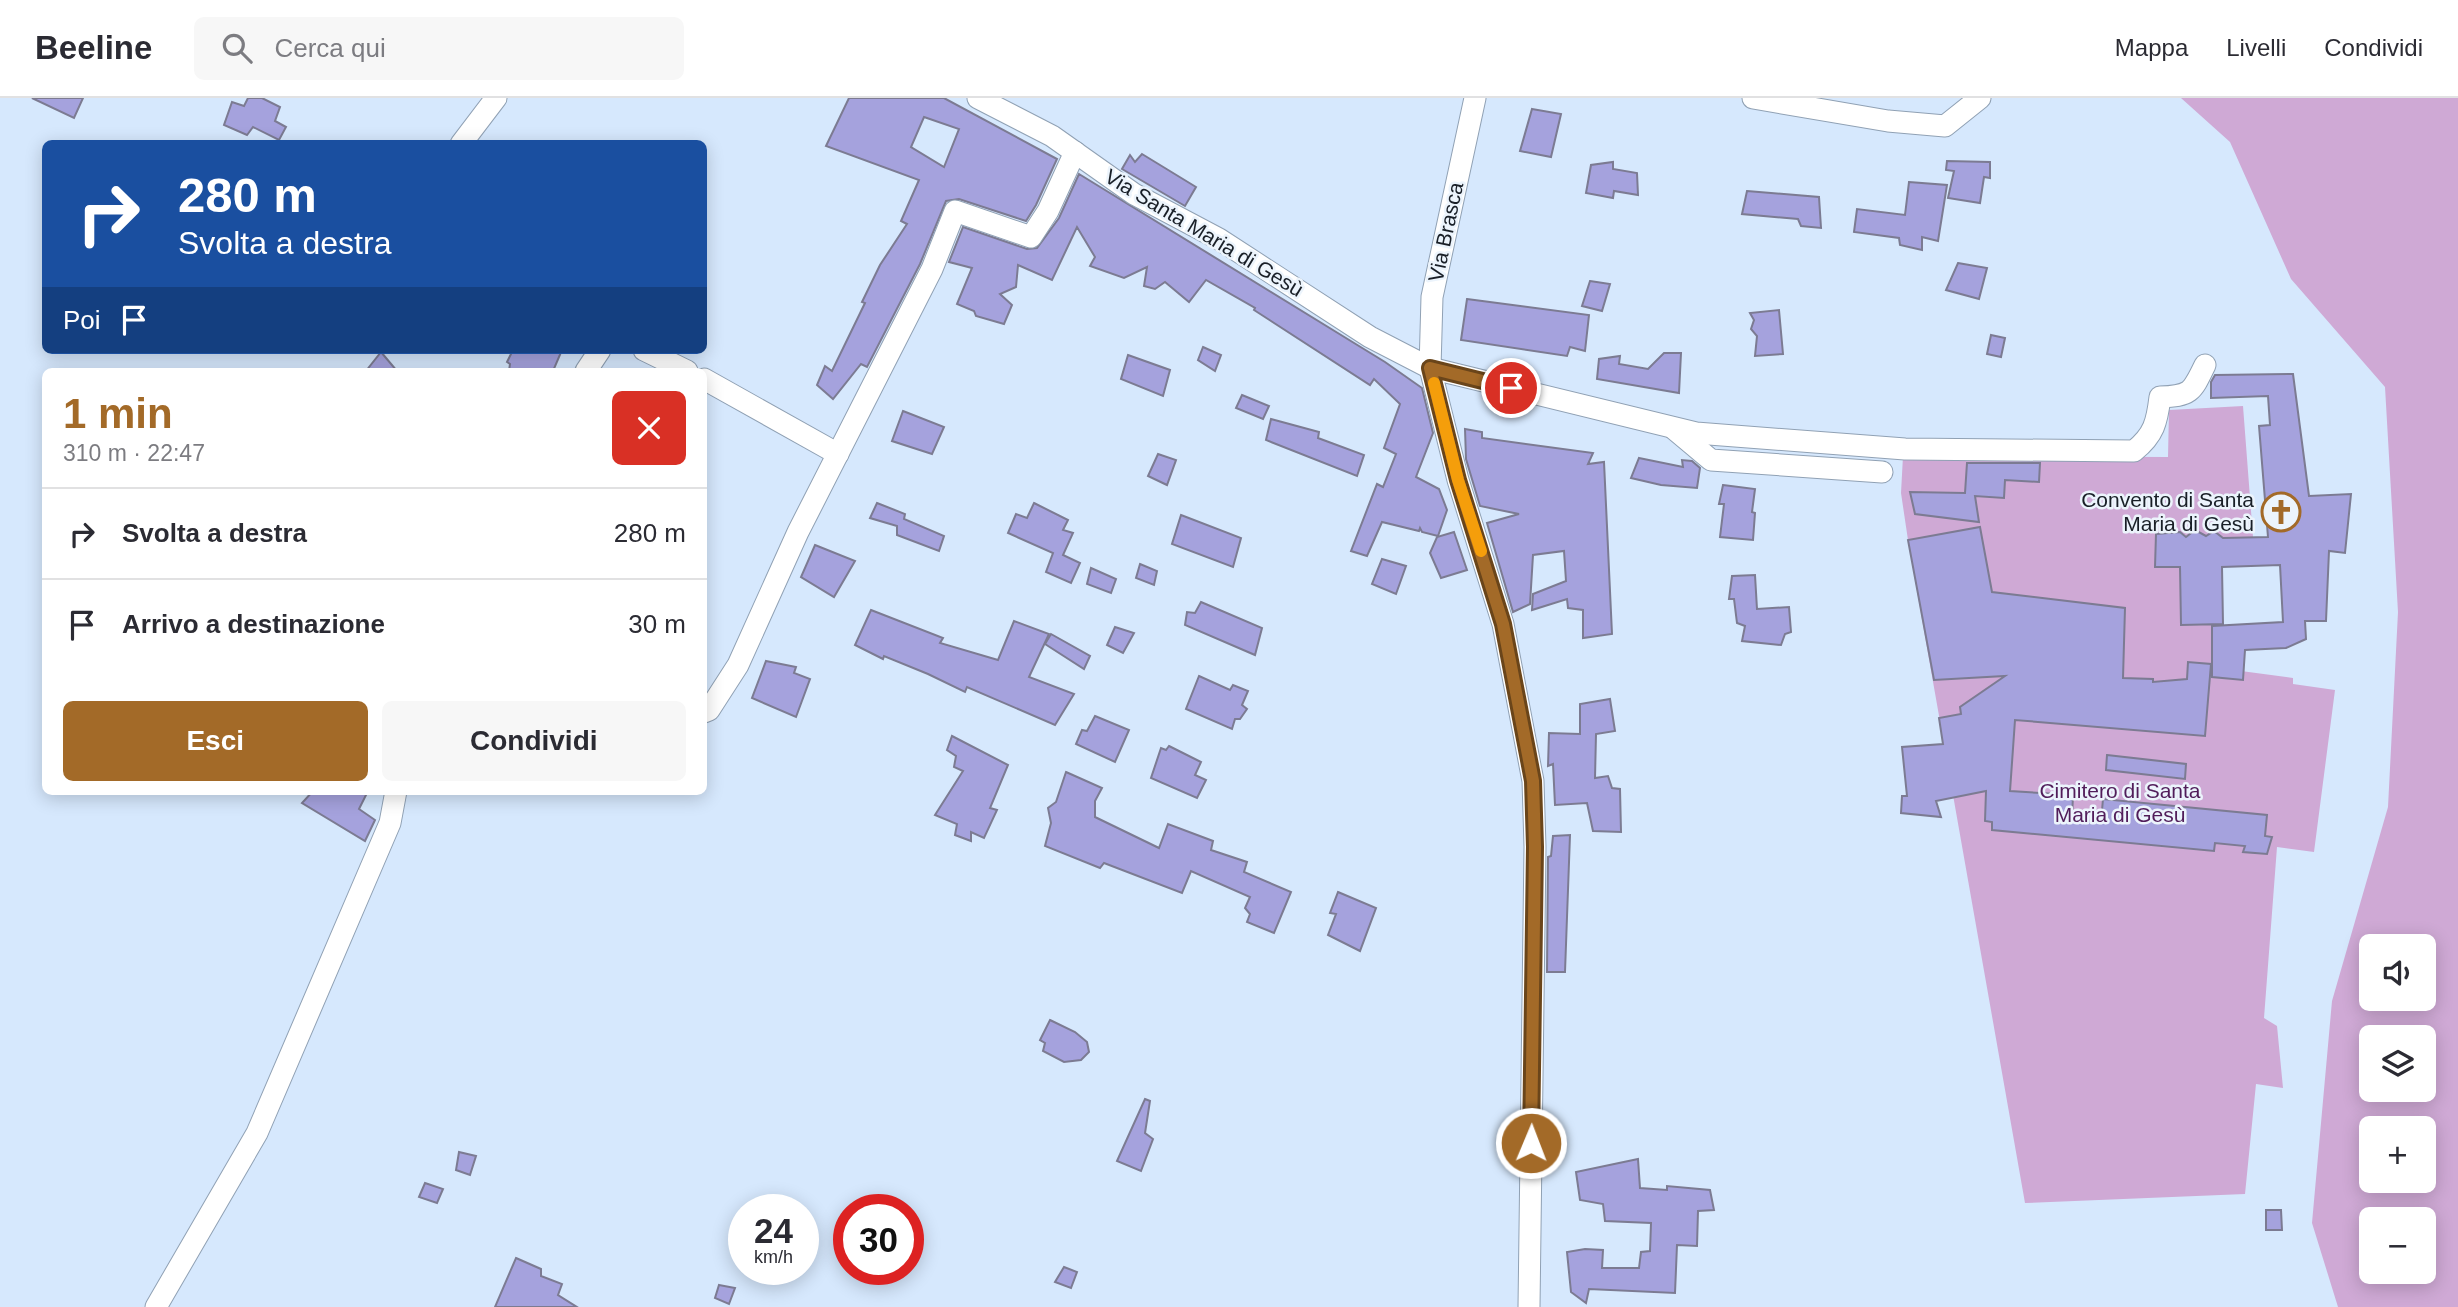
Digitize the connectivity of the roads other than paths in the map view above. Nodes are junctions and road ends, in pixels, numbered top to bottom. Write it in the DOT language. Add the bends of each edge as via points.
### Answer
graph roads {
  1 [pos="496,98"];
  2 [pos="978,98"];
  3 [pos="1475,98"];
  4 [pos="1754,98"];
  5 [pos="1980,98"];
  6 [pos="464,140"];
  7 [pos="1075,152"];
  8 [pos="653,354"];
  9 [pos="2204,365"];
  10 [pos="681,368"];
  11 [pos="1430,368"];
  12 [pos="707,381"];
  13 [pos="1673,428"];
  14 [pos="838,454"];
  15 [pos="1882,471"];
  16 [pos="707,711"];
  17 [pos="395,795"];
  18 [pos="156,1307"];
  19 [pos="1529,1307"];
  1 -- 6 [label="street"];
  2 -- 7 [label="street, Via Santa Maria di Gesù"];
  3 -- 11 [label="street, Via Brasca" via="1432,297"];
  4 -- 5 [label="street" via="1945,126"];
  7 -- 11 [label="street, Via Santa Maria di Gesù" via="1134,194 1219,239 1370,337"];
  7 -- 14 [label="street" via="1031,237 955,211 932,269"];
  8 -- 10 [label="street"];
  9 -- 13 [label="street, Via Santa Maria di Gesù" via="2193,390 2160,397 2157,424 2134,451 1905,449"];
  11 -- 13 [label="street, Via Santa Maria di Gesù"];
  11 -- 19 [label="street, Via Brasca" via="1458,480 1503,624 1533,781"];
  12 -- 14 [label="street"];
  13 -- 15 [label="street" via="1711,460"];
  14 -- 16 [label="street" via="738,665"];
  17 -- 18 [label="street" via="390,823 257,1133"];
}
